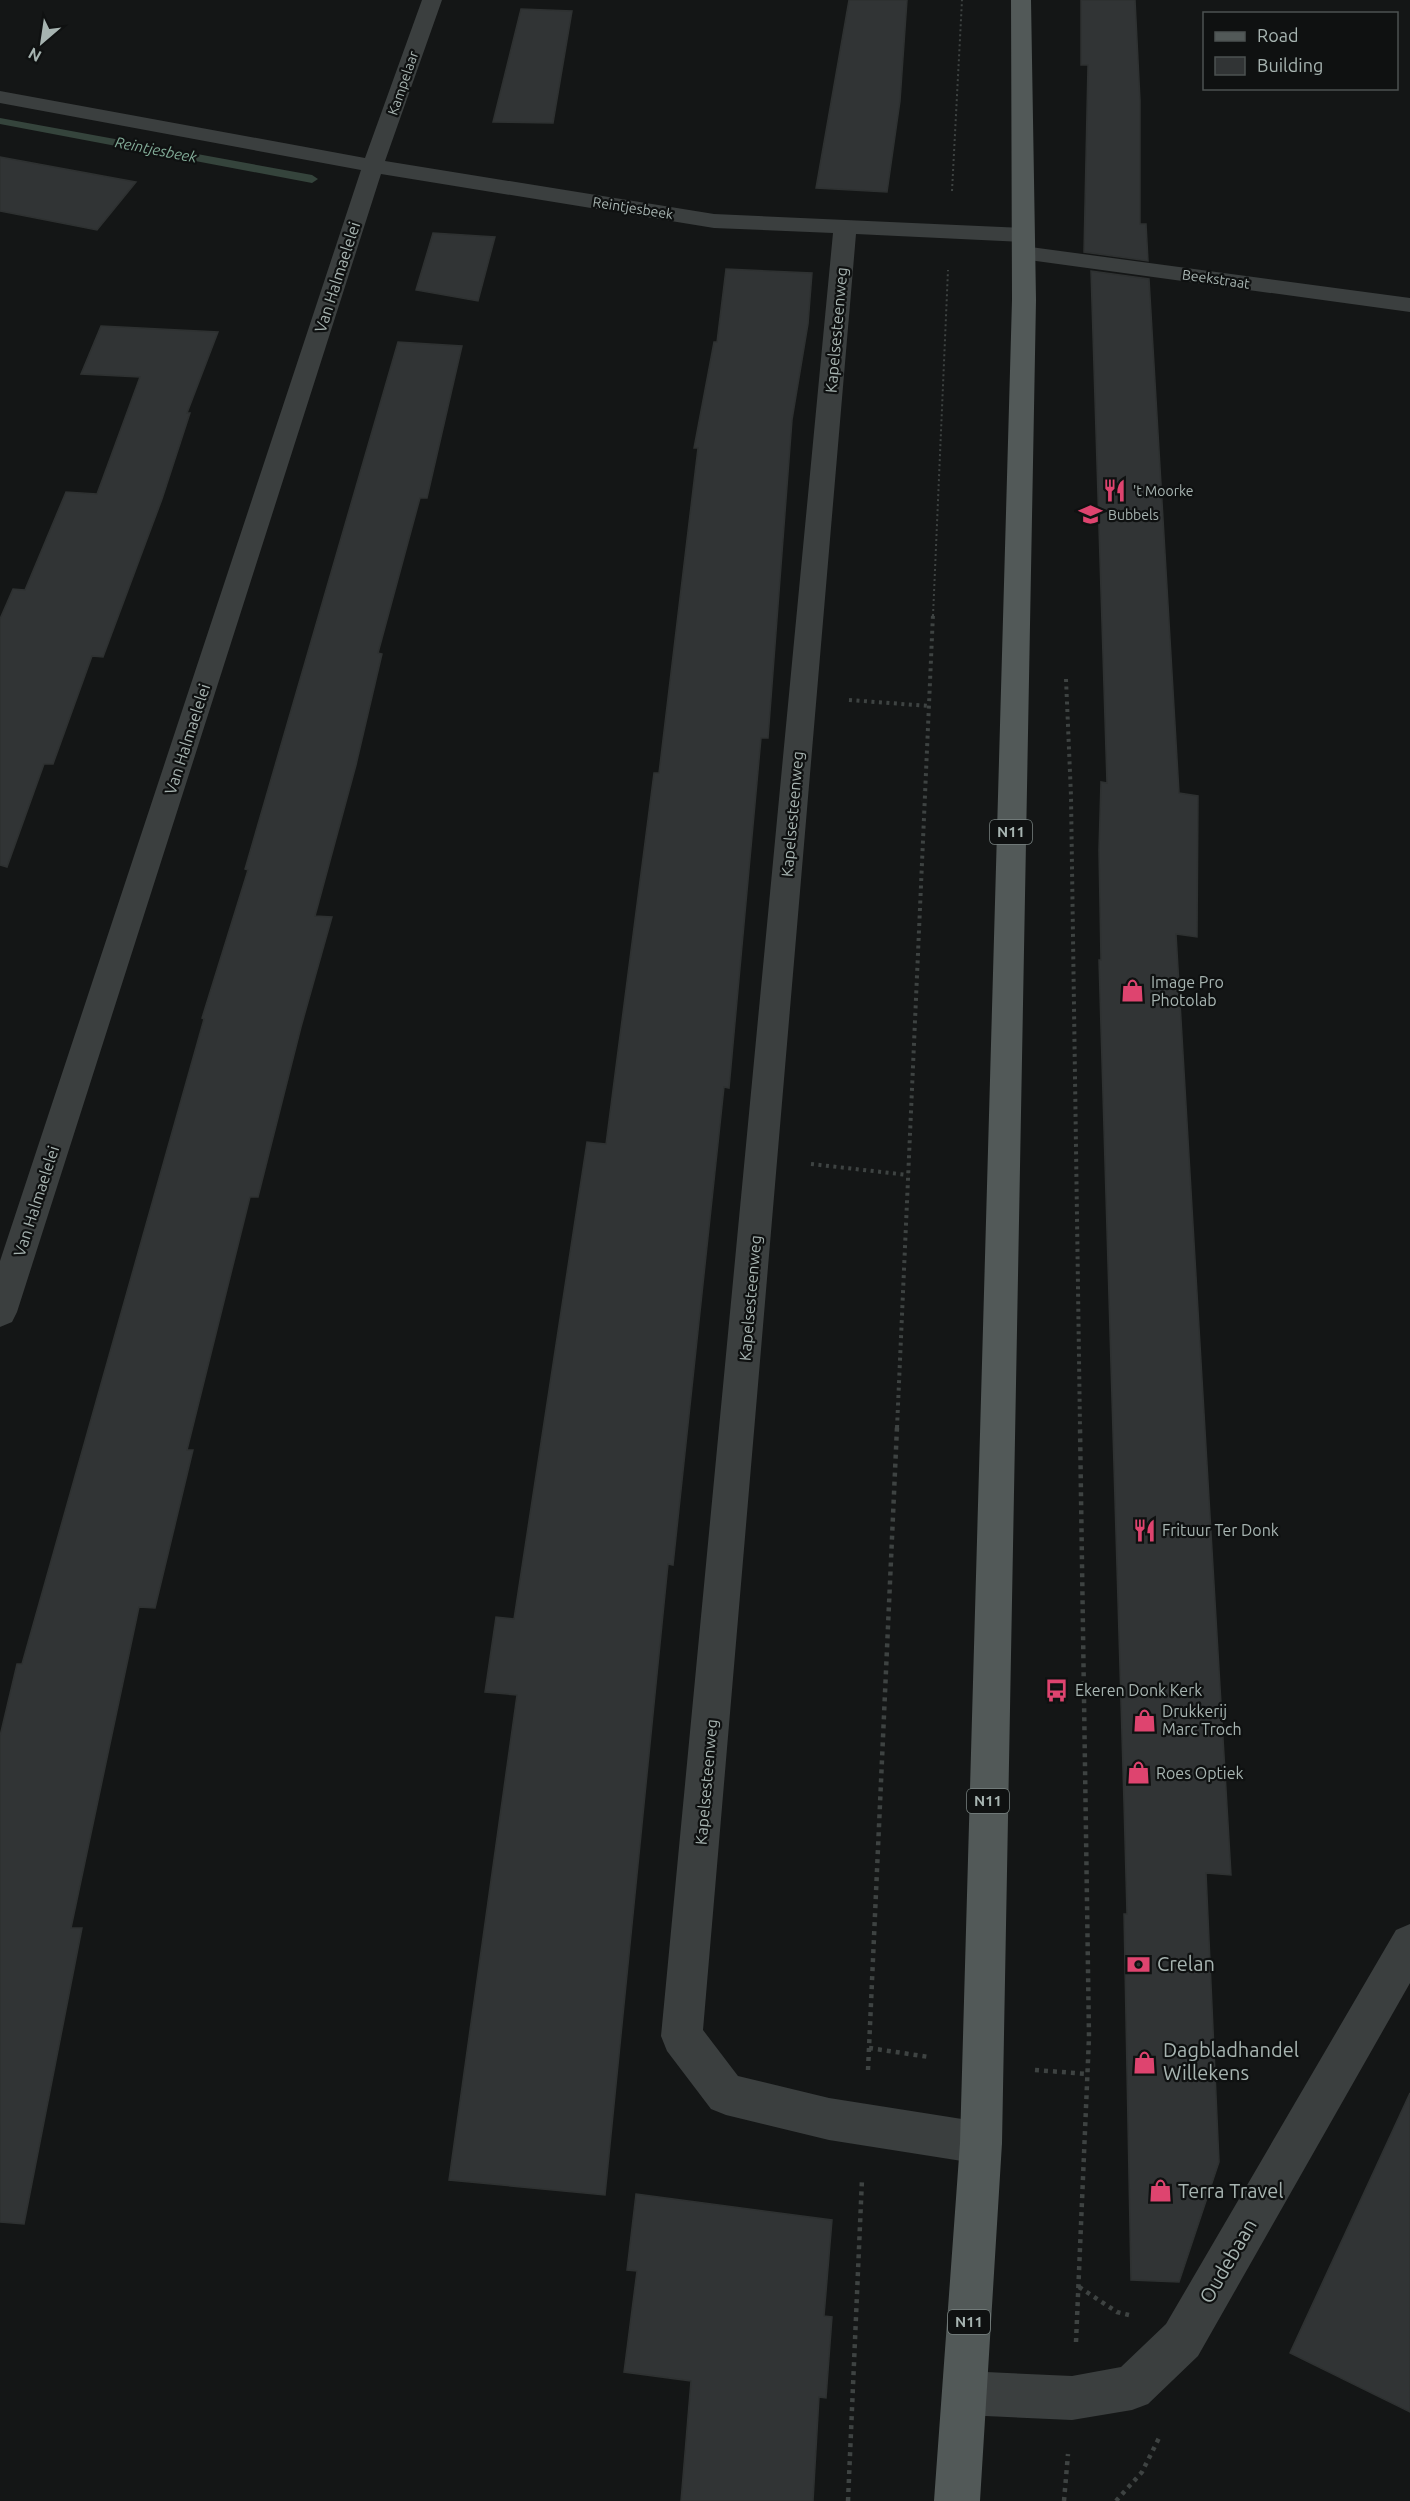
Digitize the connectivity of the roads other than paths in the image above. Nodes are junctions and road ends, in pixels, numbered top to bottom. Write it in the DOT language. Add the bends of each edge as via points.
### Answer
graph roads {
  1 [pos="432,0"];
  2 [pos="1021,0"];
  3 [pos="0,97"];
  4 [pos="374,166"];
  5 [pos="845,229"];
  6 [pos="1022,244"];
  7 [pos="1410,305"];
  8 [pos="0,1312"];
  9 [pos="1410,1944"];
  10 [pos="981,2143"];
  11 [pos="964,2393"];
  12 [pos="957,2501"];
  1 -- 4 [label="street, Kampelaar"];
  2 -- 6 [label="main road, N11"];
  3 -- 4 [label="street, Reintjesbeek"];
  4 -- 5 [label="street, Reintjesbeek" via="714,221"];
  4 -- 8 [label="street, Van Halmaelelei"];
  5 -- 6 [label="street, Reintjesbeek" via="950,233"];
  5 -- 10 [label="street, Kapelsesteenweg" via="682,2036 726,2094 829,2119"];
  6 -- 7 [label="street, Beekstraat"];
  6 -- 10 [label="main road, N11" via="1023,348"];
  9 -- 11 [label="street, Oudebaan" via="1182,2340 1132,2388 1072,2398"];
  10 -- 11 [label="main road, N11"];
  11 -- 12 [label="main road, N11"];
}
